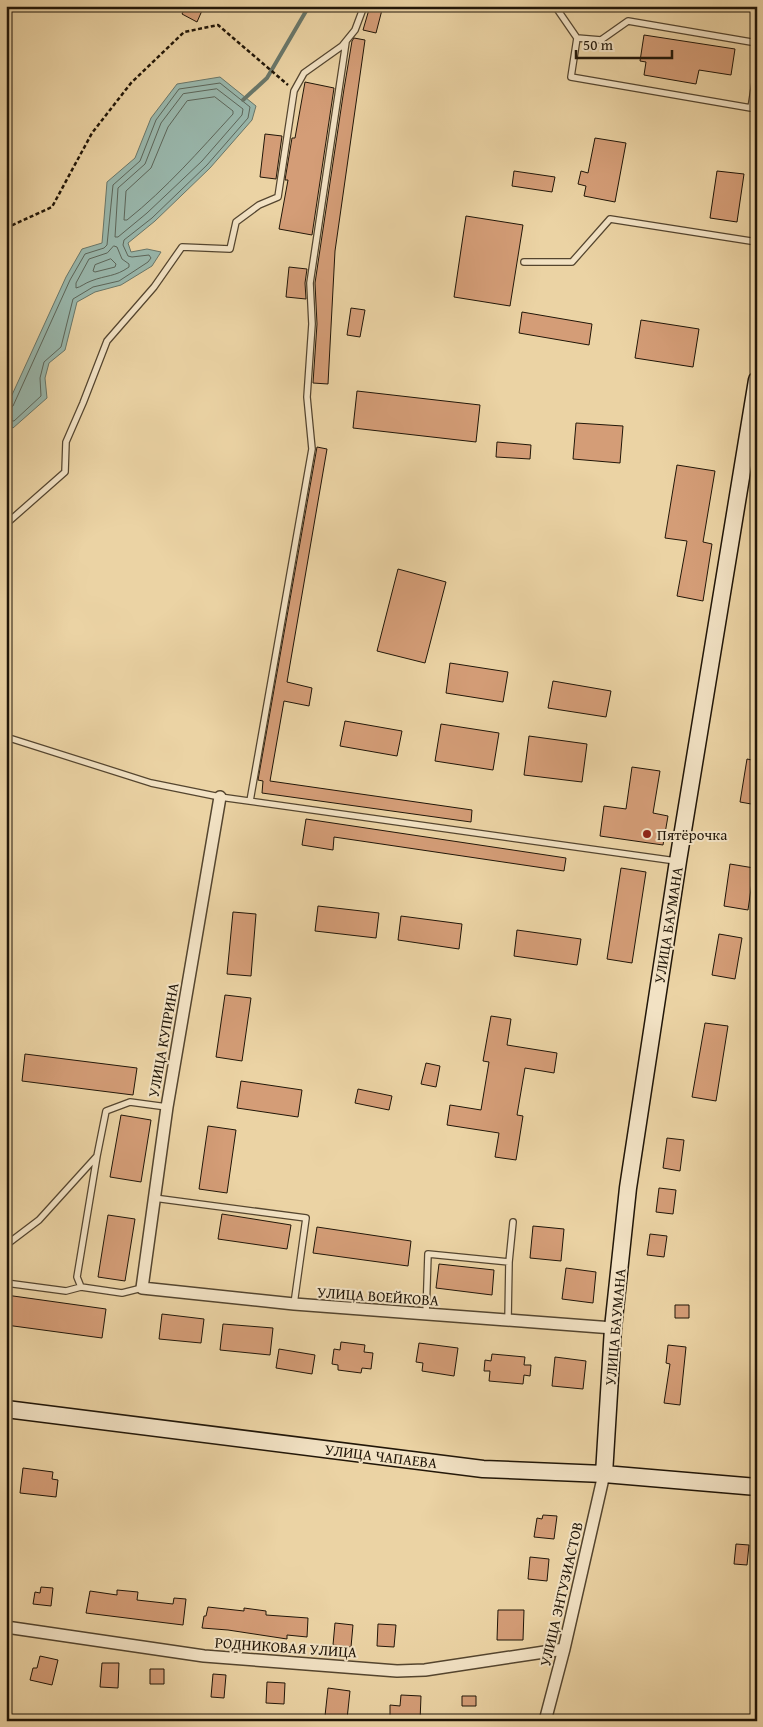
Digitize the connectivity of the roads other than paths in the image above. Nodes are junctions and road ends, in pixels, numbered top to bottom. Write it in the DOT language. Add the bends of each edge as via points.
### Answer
graph roads {
  1 [pos="364,6"];
  2 [pos="555,6"];
  3 [pos="577,38"];
  4 [pos="346,42"];
  5 [pos="757,43"];
  6 [pos="757,70"];
  7 [pos="757,242"];
  8 [pos="524,262"];
  9 [pos="757,380"];
  10 [pos="6,524"];
  11 [pos="6,737"];
  12 [pos="220,797"];
  13 [pos="250,801"];
  14 [pos="678,861"];
  15 [pos="167,1107"];
  16 [pos="97,1156"];
  17 [pos="154,1198"];
  18 [pos="513,1222"];
  19 [pos="6,1245"];
  20 [pos="509,1262"];
  21 [pos="6,1282"];
  22 [pos="81,1287"];
  23 [pos="142,1288"];
  24 [pos="294,1304"];
  25 [pos="426,1315"];
  26 [pos="508,1320"];
  27 [pos="613,1328"];
  28 [pos="6,1409"];
  29 [pos="604,1474"];
  30 [pos="757,1487"];
  31 [pos="6,1627"];
  32 [pos="564,1649"];
  33 [pos="545,1721"];
  1 -- 4 [label="lane" via="355,30"];
  2 -- 3 [label="lane"];
  3 -- 5 [label="lane" via="601,40 628,21"];
  3 -- 6 [label="lane" via="571,77 751,108"];
  4 -- 10 [label="lane" via="304,73 294,91 278,197 259,205 236,222 230,249 182,247 154,287 107,341 66,442 65,472"];
  4 -- 13 [label="lane" via="310,283 312,324 307,397 312,449"];
  7 -- 8 [label="lane" via="610,219 572,262"];
  9 -- 14 [label="street, УЛИЦА БАУМАНА"];
  11 -- 12 [label="lane" via="151,783"];
  12 -- 13 [label="lane"];
  12 -- 15 [label="street, УЛИЦА КУПРИНА"];
  13 -- 14 [label="lane"];
  14 -- 27 [label="street, УЛИЦА БАУМАНА" via="628,1188"];
  15 -- 16 [label="lane" via="130,1102 106,1111"];
  15 -- 17 [label="street, УЛИЦА КУПРИНА"];
  16 -- 19 [label="lane" via="39,1220"];
  16 -- 22 [label="lane" via="77,1277"];
  17 -- 23 [label="street, УЛИЦА КУПРИНА"];
  17 -- 24 [label="lane" via="306,1218"];
  18 -- 20 [label="lane"];
  20 -- 25 [label="lane" via="428,1254"];
  20 -- 26 [label="lane"];
  21 -- 22 [label="lane" via="66,1291"];
  22 -- 23 [label="lane" via="122,1293"];
  23 -- 24 [label="street, УЛИЦА ВОЕЙКОВА"];
  24 -- 25 [label="street, УЛИЦА ВОЕЙКОВА"];
  25 -- 26 [label="street, УЛИЦА ВОЕЙКОВА"];
  26 -- 27 [label="street, УЛИЦА ВОЕЙКОВА"];
  27 -- 29 [label="street, УЛИЦА БАУМАНА"];
  28 -- 29 [label="street, УЛИЦА ЧАПАЕВА" via="483,1469"];
  29 -- 30 [label="street, УЛИЦА ЧАПАЕВА"];
  29 -- 32 [label="street, УЛИЦА ЭНТУЗИАСТОВ"];
  31 -- 32 [label="street, РОДНИКОВАЯ УЛИЦА" via="204,1656 397,1671 425,1670"];
  32 -- 33 [label="street, УЛИЦА ЭНТУЗИАСТОВ"];
}
